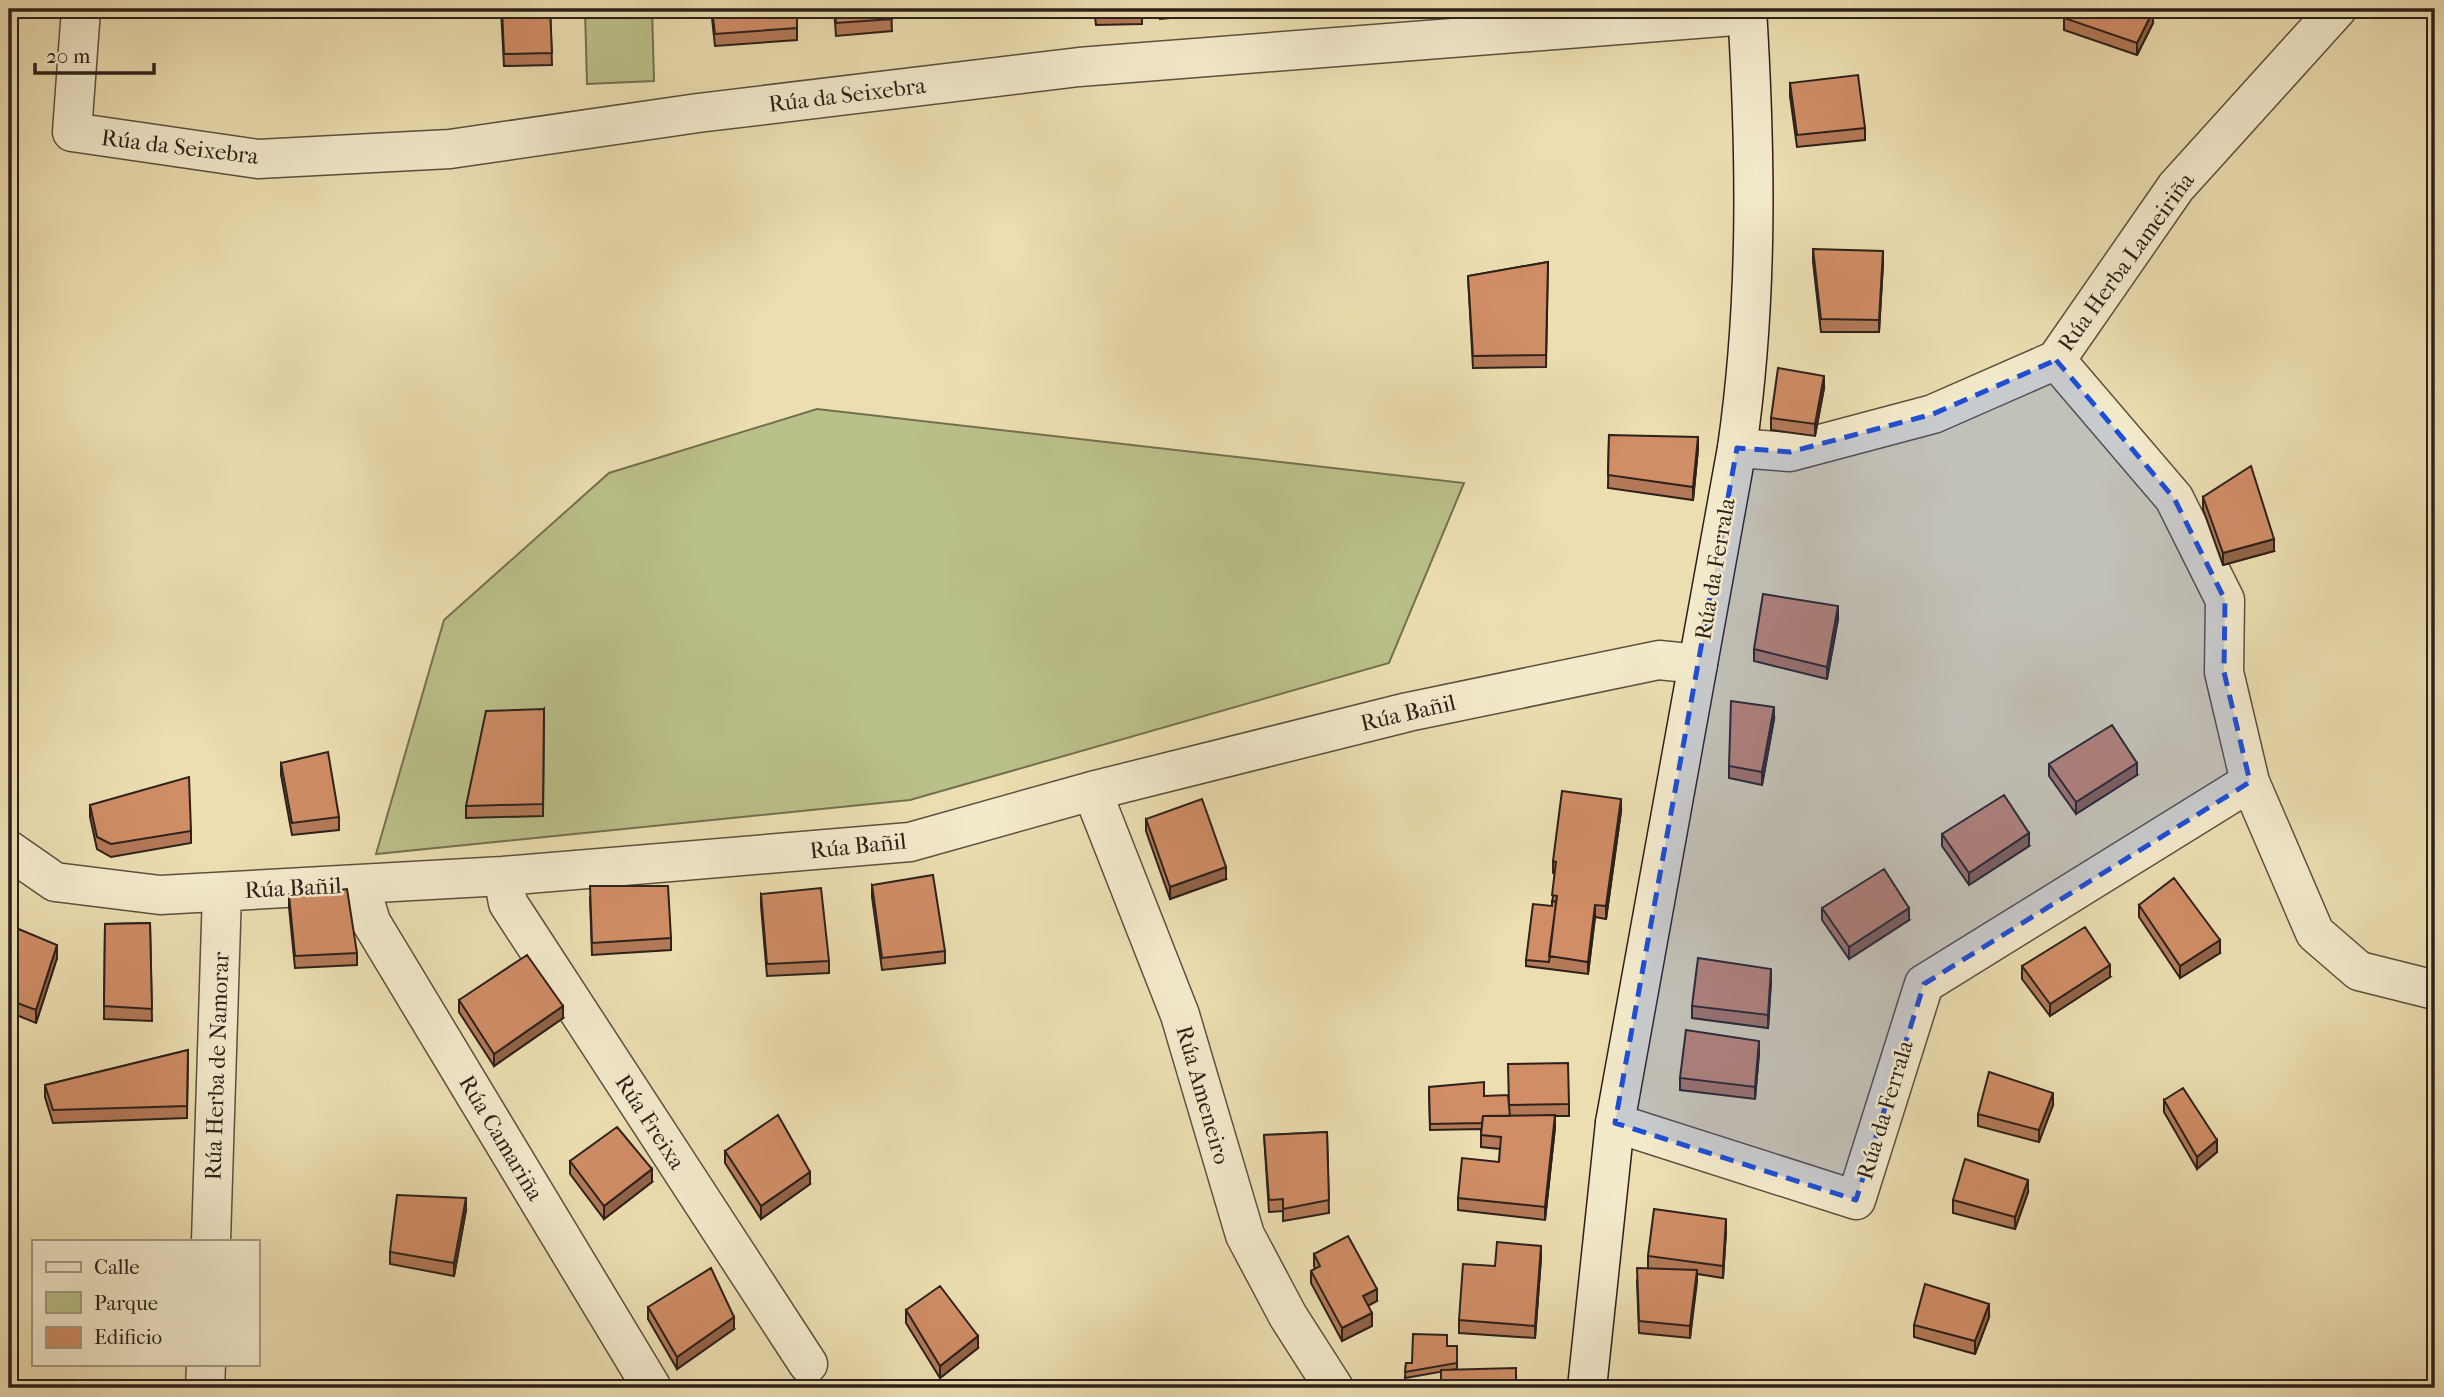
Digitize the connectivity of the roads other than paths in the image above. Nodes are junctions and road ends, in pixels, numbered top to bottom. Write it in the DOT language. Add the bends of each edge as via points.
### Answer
graph roads {
  1 [pos="81,9"];
  2 [pos="2337,9"];
  3 [pos="1747,12"];
  4 [pos="2056,360"];
  5 [pos="1737,448"];
  6 [pos="1698,664"];
  7 [pos="2250,782"];
  8 [pos="1092,791"];
  9 [pos="9,850"];
  10 [pos="503,876"];
  11 [pos="360,885"];
  12 [pos="222,892"];
  13 [pos="2435,990"];
  14 [pos="1615,1123"];
  15 [pos="211,1240"];
  16 [pos="808,1364"];
  17 [pos="206,1366"];
  18 [pos="205,1388"];
  19 [pos="652,1388"];
  20 [pos="1334,1388"];
  21 [pos="1587,1388"];
  1 -- 3 [label="street, Rúa da Seixebra" via="72,132 258,159 450,149 698,113 1079,67"];
  2 -- 4 [label="street, Rúa Herba Lameiriña" via="2176,187"];
  3 -- 5 [label="street, Rúa da Ferrala" via="1755,246 1747,377"];
  4 -- 5 [label="street, Rúa Herba Lameiriña" via="1933,414 1790,452"];
  4 -- 7 [label="street" via="2174,498 2225,600 2224,672"];
  5 -- 6 [label="street, Rúa da Ferrala"];
  6 -- 8 [label="street, Rúa Bañil" via="1659,660 1408,712"];
  6 -- 14 [label="street, Rúa da Ferrala"];
  7 -- 13 [label="street" via="2315,933 2359,971"];
  7 -- 14 [label="street, Rúa da Ferrala" via="1924,984 1857,1200"];
  8 -- 10 [label="street, Rúa Bañil" via="910,842"];
  8 -- 20 [label="street, Rúa Ameneiro" via="1180,1015 1245,1235 1287,1316"];
  9 -- 12 [label="street, Rúa Bañil" via="55,882 160,895"];
  10 -- 11 [label="street, Rúa Bañil"];
  10 -- 16 [label="street, Rúa Freixa" via="508,903"];
  11 -- 12 [label="street, Rúa Bañil"];
  11 -- 19 [label="street, Rúa Camariña" via="372,922"];
  12 -- 15 [label="street, Rúa Herba de Namorar"];
  14 -- 21 [label="street, Rúa da Ferrala"];
  17 -- 18 [label="street"];
}
